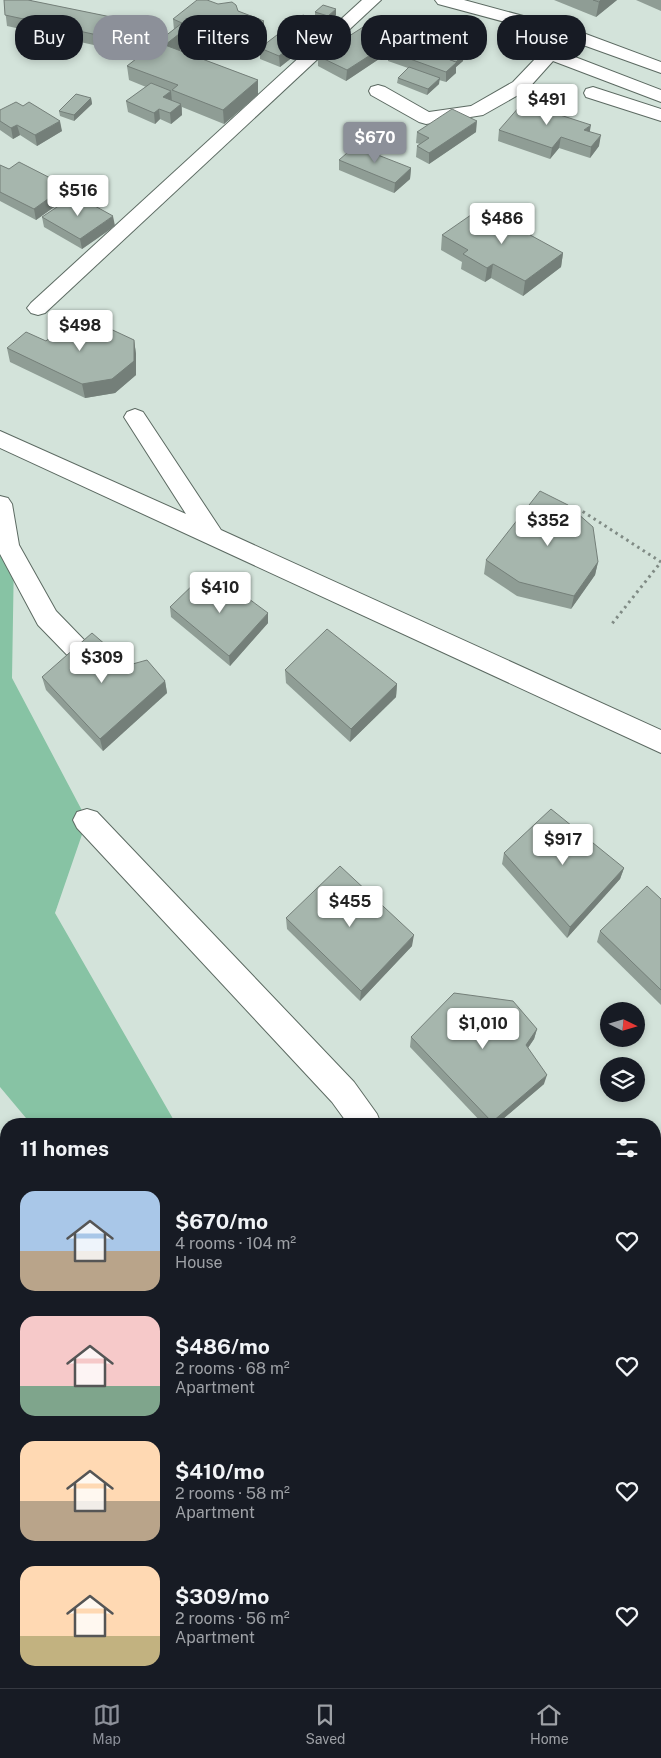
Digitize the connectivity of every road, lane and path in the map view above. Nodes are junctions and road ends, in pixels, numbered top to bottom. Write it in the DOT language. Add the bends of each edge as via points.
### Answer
graph roads {
  1 [pos="372,0"];
  2 [pos="444,0"];
  3 [pos="499,15"];
  4 [pos="586,40"];
  5 [pos="544,60"];
  6 [pos="566,60"];
  7 [pos="661,68"];
  8 [pos="378,91"];
  9 [pos="592,93"];
  10 [pos="661,96"];
  11 [pos="661,115"];
  12 [pos="38,308"];
  13 [pos="136,417"];
  14 [pos="0,438"];
  15 [pos="0,504"];
  16 [pos="566,519"];
  17 [pos="211,534"];
  18 [pos="611,625"];
  19 [pos="81,653"];
  20 [pos="661,742"];
  21 [pos="87,820"];
  22 [pos="362,1118"];
  1 -- 12 [label="street"];
  2 -- 3 [label="street"];
  4 -- 7 [label="street"];
  5 -- 8 [label="street" via="520,86 476,111 426,118"];
  6 -- 10 [label="street"];
  9 -- 11 [label="street"];
  13 -- 17 [label="street"];
  14 -- 17 [label="street"];
  15 -- 19 [label="street" via="8,545 47,618"];
  16 -- 18 [label="path" via="580,509 660,562"];
  17 -- 20 [label="street"];
  21 -- 22 [label="street" via="337,1085"];
}
